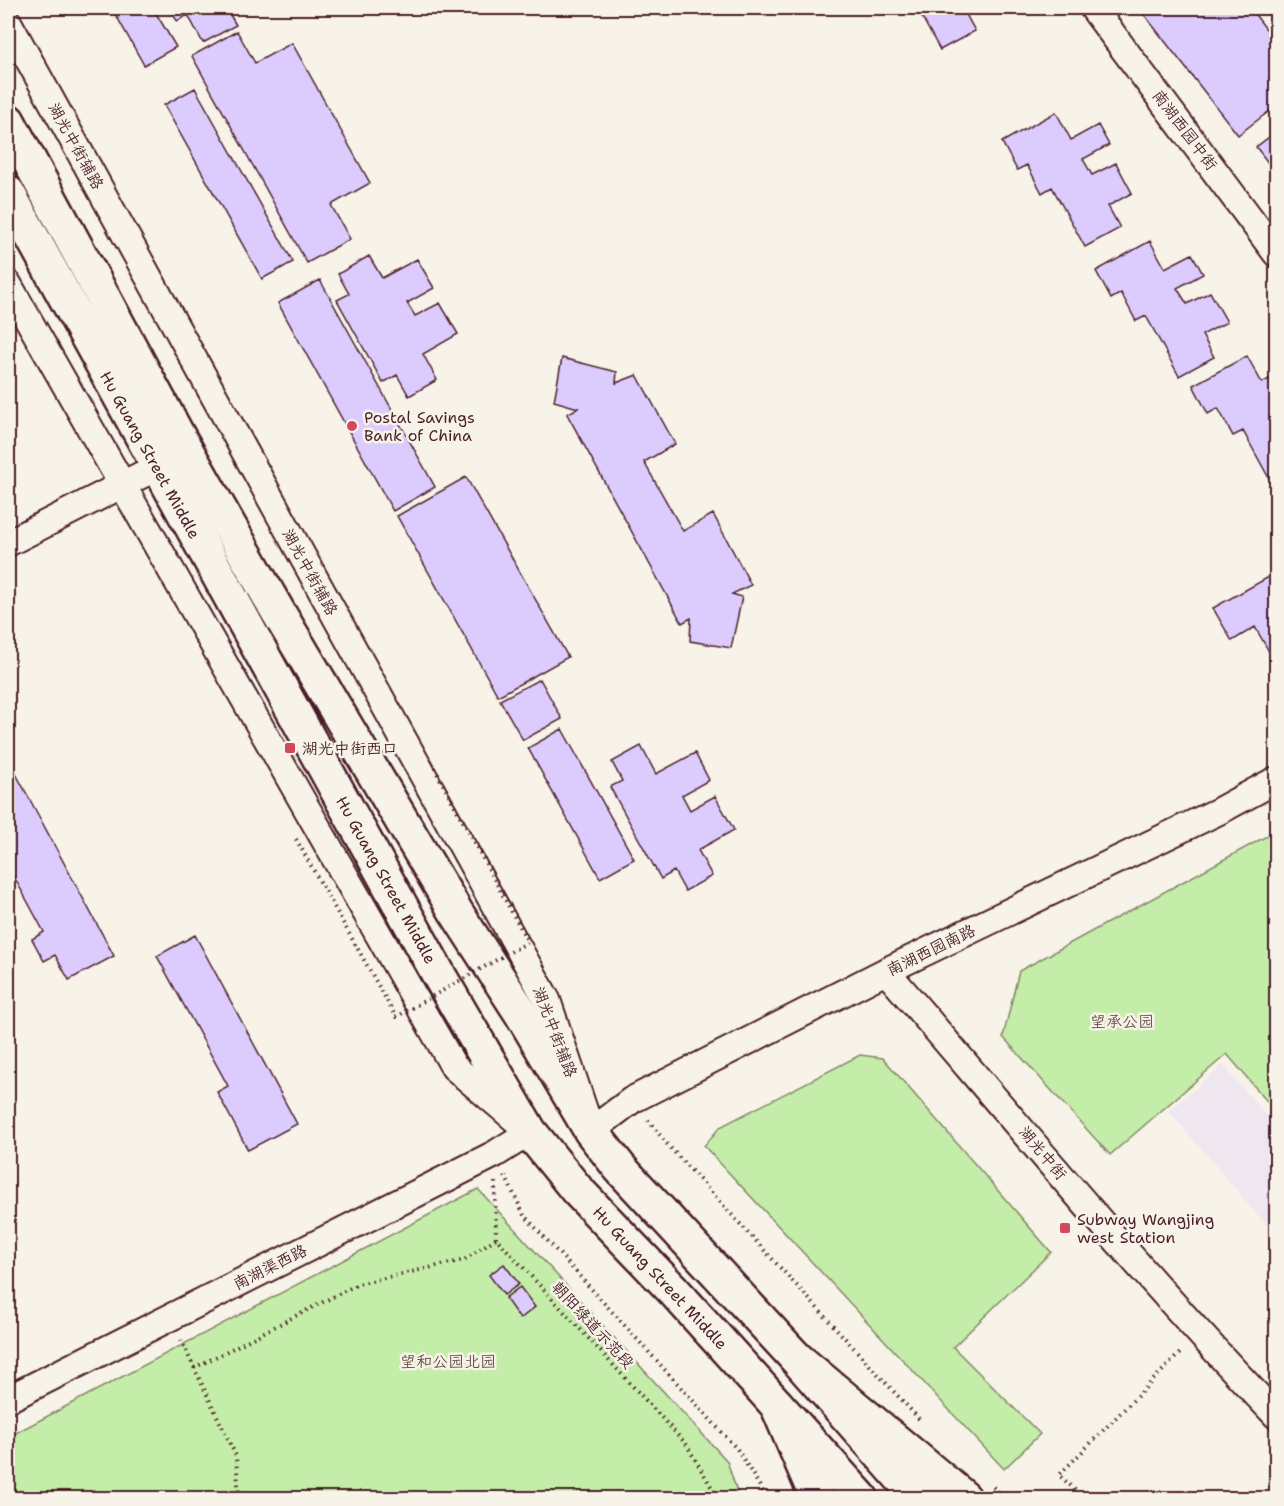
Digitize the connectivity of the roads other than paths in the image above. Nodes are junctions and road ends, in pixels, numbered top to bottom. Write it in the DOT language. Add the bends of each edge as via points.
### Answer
graph roads {
  1 [pos="1093,8"];
  2 [pos="8,22"];
  3 [pos="8,121"];
  4 [pos="8,193"];
  5 [pos="1276,253"];
  6 [pos="8,284"];
  7 [pos="156,467"];
  8 [pos="122,484"];
  9 [pos="8,543"];
  10 [pos="1276,780"];
  11 [pos="886,971"];
  12 [pos="591,1131"];
  13 [pos="530,1132"];
  14 [pos="796,1358"];
  15 [pos="8,1399"];
  16 [pos="777,1405"];
  17 [pos="1276,1415"];
  18 [pos="976,1491"];
  19 [pos="817,1498"];
  20 [pos="861,1498"];
  21 [pos="919,1498"];
  1 -- 5 [label="street, 南湖西园中街"];
  2 -- 12 [label="street, 湖光中街辅路" via="546,1000"];
  3 -- 12 [label="main road, Hu Guang Street Middle" via="277,610"];
  4 -- 7 [label="main road, Hu Guang Street Middle"];
  6 -- 8 [label="street"];
  7 -- 8 [label="street"];
  7 -- 13 [label="main road, Hu Guang Street Middle"];
  8 -- 9 [label="street"];
  8 -- 13 [label="street" via="454,1067"];
  10 -- 11 [label="street, 南湖西园南路"];
  11 -- 12 [label="street, 南湖西园南路" via="632,1100"];
  11 -- 17 [label="street, 湖光中街" via="1199,1335"];
  12 -- 14 [label="main road, Hu Guang Street Middle" via="620,1168"];
  13 -- 15 [label="street, 南湖渠西路" via="495,1154"];
  13 -- 16 [label="main road, Hu Guang Street Middle" via="577,1190"];
  14 -- 18 [label="main road"];
  14 -- 21 [label="main road"];
  16 -- 19 [label="main road"];
  16 -- 20 [label="main road, Hu Guang Street Middle"];
}
